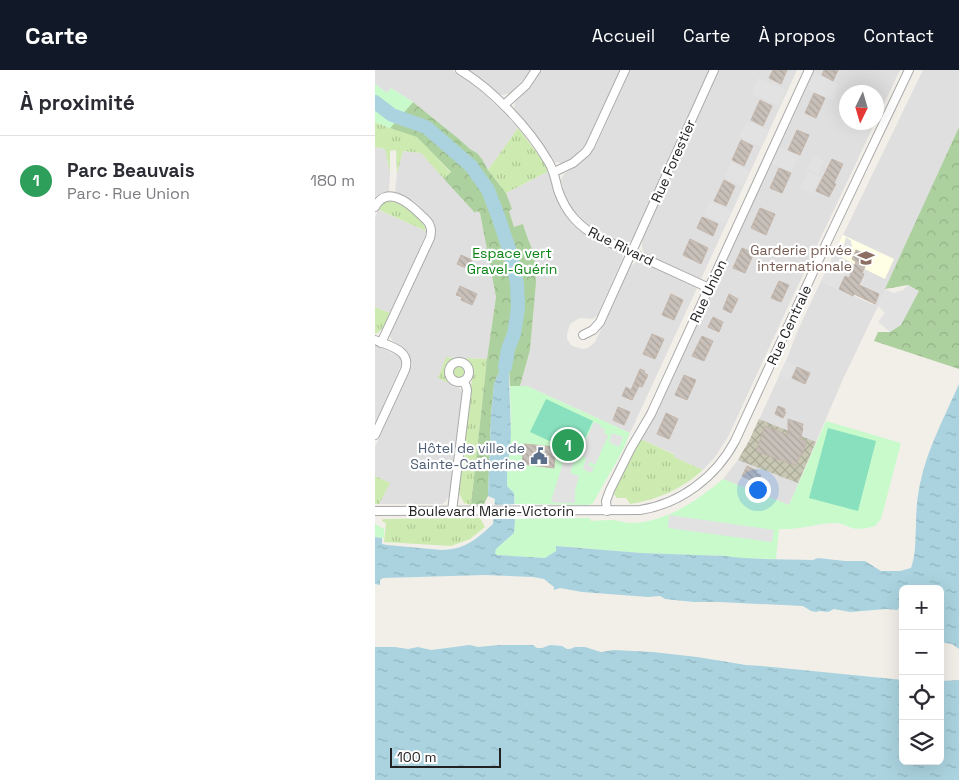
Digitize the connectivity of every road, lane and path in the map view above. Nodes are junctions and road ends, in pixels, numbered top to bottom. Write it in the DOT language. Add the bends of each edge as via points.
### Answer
graph roads {
  1 [pos="460,70"];
  2 [pos="536,70"];
  3 [pos="625,70"];
  4 [pos="714,70"];
  5 [pos="809,70"];
  6 [pos="909,70"];
  7 [pos="504,105"];
  8 [pos="554,172"];
  9 [pos="375,207"];
  10 [pos="632,252"];
  11 [pos="709,288"];
  12 [pos="583,336"];
  13 [pos="378,341"];
  14 [pos="463,380"];
  15 [pos="375,435"];
  16 [pos="607,510"];
  17 [pos="375,511"];
  18 [pos="452,511"];
  1 -- 7 [label="street, Rue Rivard"];
  2 -- 7 [label="street"];
  3 -- 8 [label="street" via="586,152"];
  4 -- 10 [label="street, Rue Forestier"];
  5 -- 11 [label="street, Rue Union"];
  6 -- 16 [label="street, Rue Centrale" via="727,454 706,478 671,501 640,510"];
  7 -- 8 [label="street, Rue Rivard" via="534,140"];
  8 -- 10 [label="street, Rue Rivard" via="562,200 577,222 591,233"];
  9 -- 13 [label="street" via="382,198 396,198 413,207 429,223 431,232"];
  10 -- 11 [label="street, Rue Rivard"];
  10 -- 12 [label="street, Rue Forestier" via="600,322"];
  11 -- 16 [label="street, Rue Union" via="647,422 610,490"];
  13 -- 15 [label="street" via="402,353 407,362"];
  14 -- 18 [label="street" via="467,390"];
  16 -- 18 [label="street, Boulevard Marie-Victorin"];
  17 -- 18 [label="street, Boulevard Marie-Victorin"];
}
